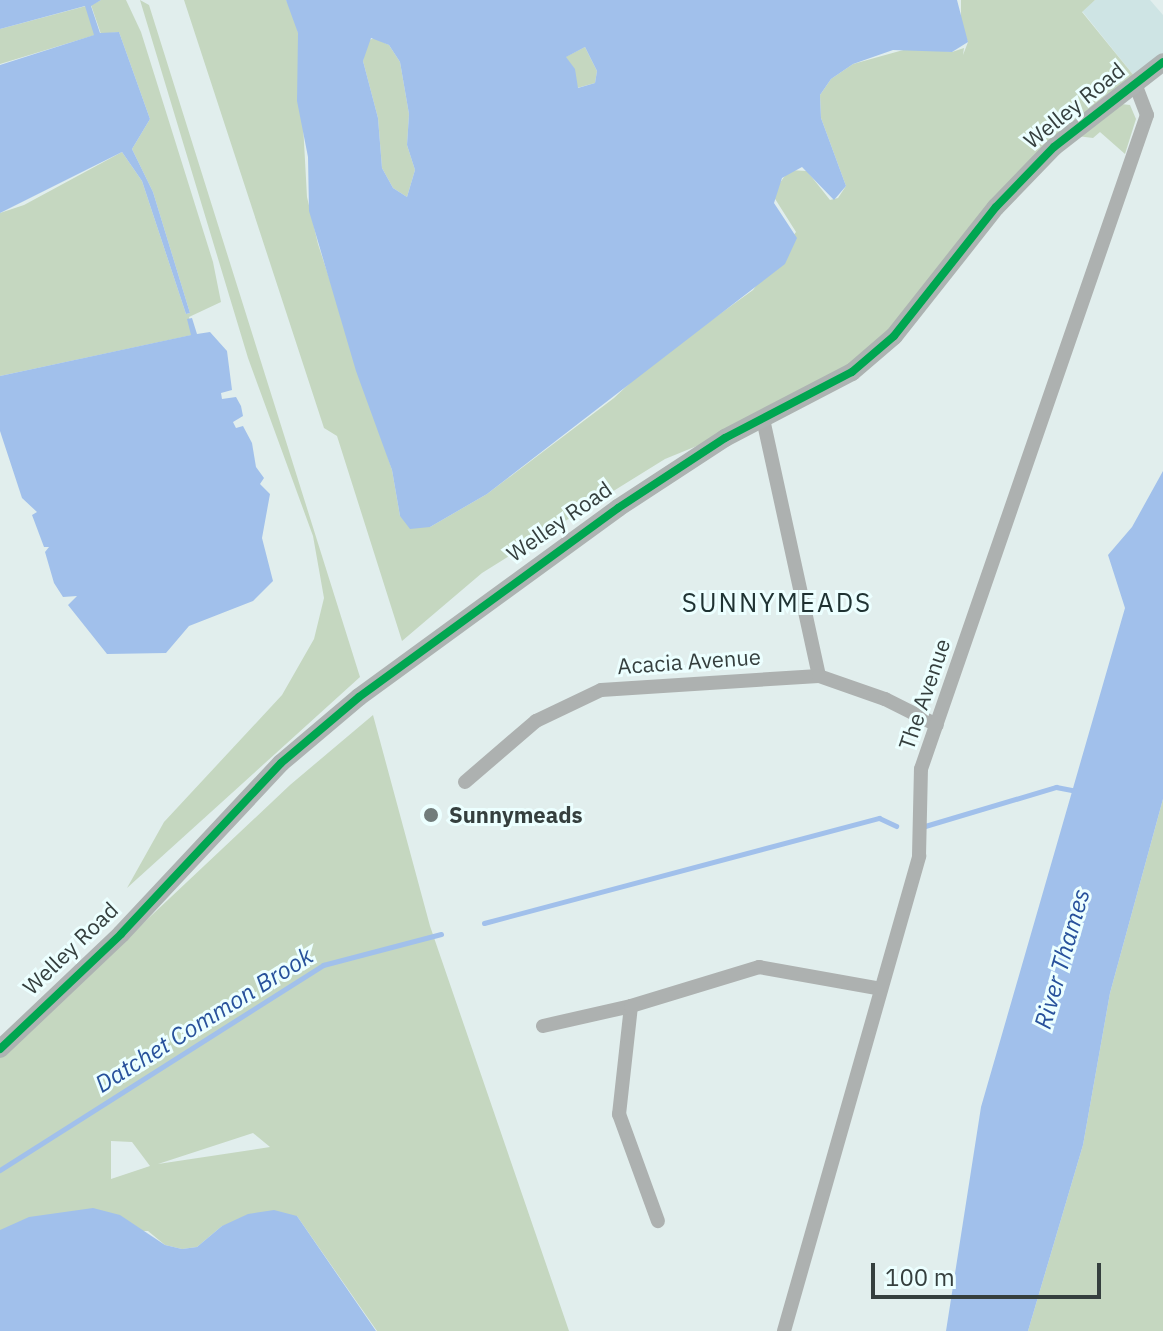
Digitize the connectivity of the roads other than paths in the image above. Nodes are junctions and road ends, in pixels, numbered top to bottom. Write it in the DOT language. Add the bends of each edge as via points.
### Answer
graph roads {
  1 [pos="1163,62"];
  2 [pos="1136,86"];
  3 [pos="763,419"];
  4 [pos="819,676"];
  5 [pos="937,725"];
  6 [pos="465,782"];
  7 [pos="881,989"];
  8 [pos="631,1006"];
  9 [pos="543,1026"];
  10 [pos="0,1049"];
  11 [pos="658,1221"];
  12 [pos="784,1331"];
  1 -- 2 [label="main road, Welley Road"];
  2 -- 3 [label="main road, Welley Road" via="1054,147 996,207 894,336 852,372"];
  2 -- 5 [label="street, The Avenue" via="1147,115"];
  3 -- 4 [label="street"];
  3 -- 10 [label="main road, Welley Road" via="618,508 359,697 281,763 121,934"];
  4 -- 5 [label="street, Acacia Avenue" via="885,699"];
  4 -- 6 [label="street, Acacia Avenue" via="601,690 536,721"];
  5 -- 7 [label="street, The Avenue" via="921,769 919,856"];
  7 -- 8 [label="street" via="759,967"];
  7 -- 12 [label="street, The Avenue"];
  8 -- 9 [label="street"];
  8 -- 11 [label="street" via="619,1114"];
}
